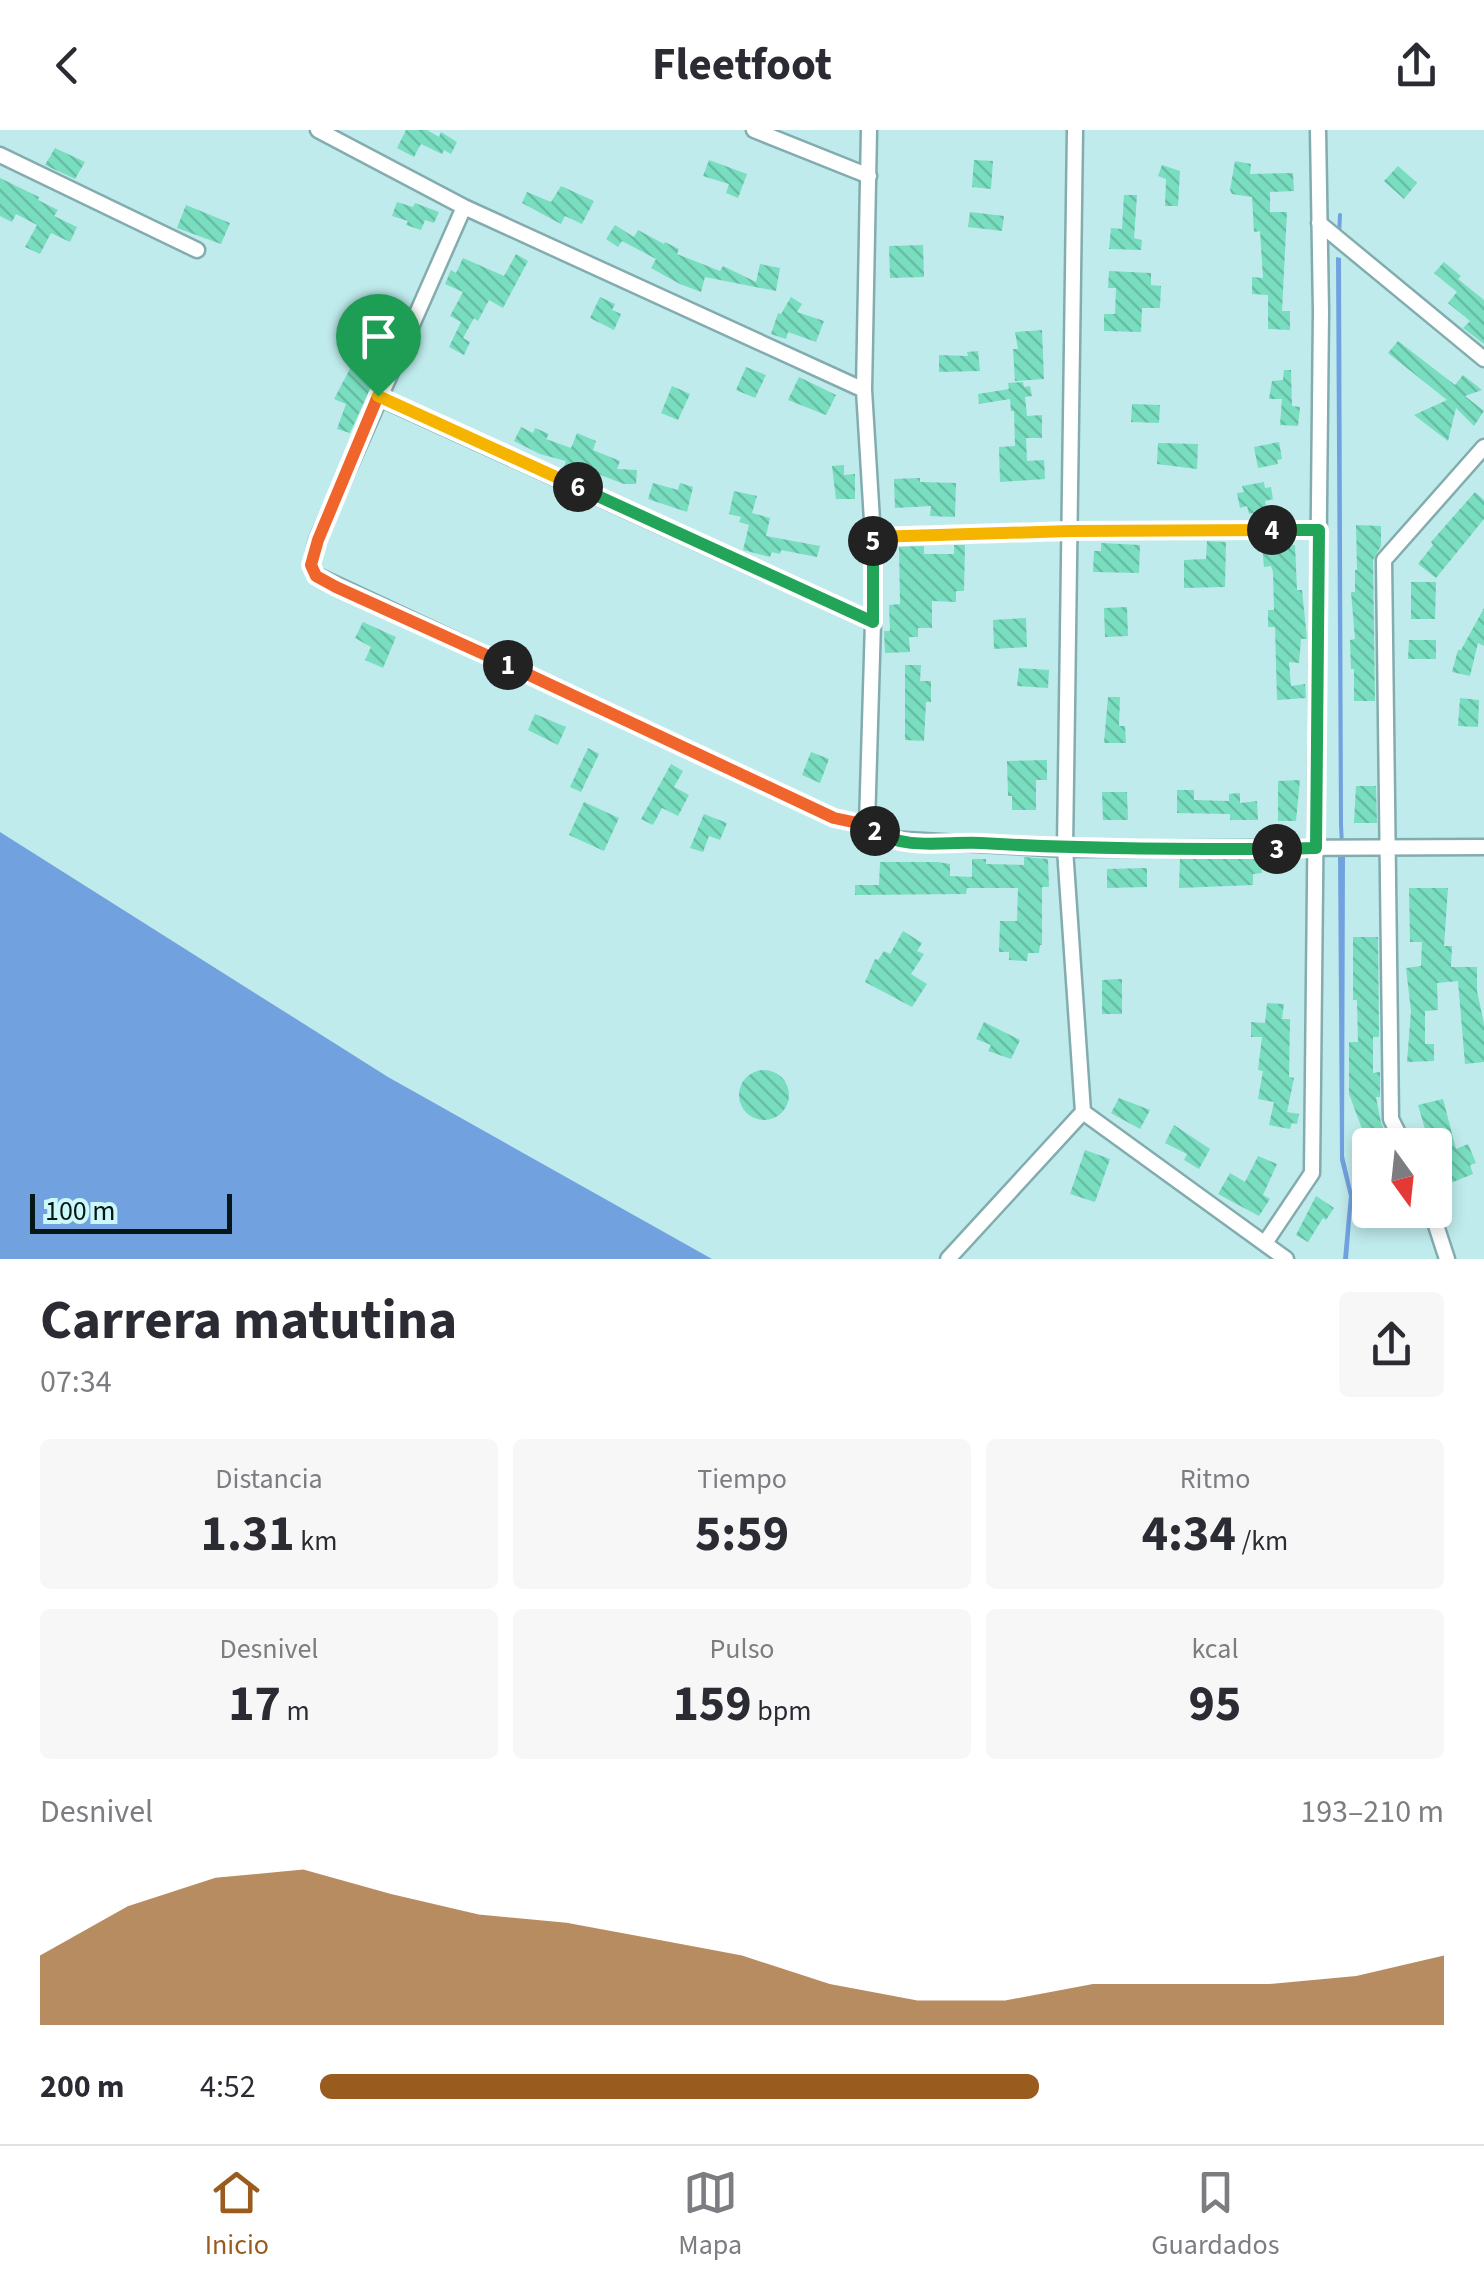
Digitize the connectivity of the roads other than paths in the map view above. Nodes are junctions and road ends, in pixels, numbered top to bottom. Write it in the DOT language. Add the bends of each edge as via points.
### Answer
graph roads {
  1 [pos="320,130"];
  2 [pos="754,130"];
  3 [pos="869,130"];
  4 [pos="1075,130"];
  5 [pos="1318,130"];
  6 [pos="0,155"];
  7 [pos="870,176"];
  8 [pos="464,208"];
  9 [pos="1319,223"];
  10 [pos="197,250"];
  11 [pos="1484,359"];
  12 [pos="864,390"];
  13 [pos="378,396"];
  14 [pos="1484,447"];
  15 [pos="1319,530"];
  16 [pos="1070,531"];
  17 [pos="873,537"];
  18 [pos="873,622"];
  19 [pos="867,825"];
  20 [pos="1484,847"];
  21 [pos="1316,848"];
  22 [pos="1388,848"];
  23 [pos="1064,850"];
  24 [pos="1082,1112"];
  25 [pos="1396,1128"];
  26 [pos="1436,1228"];
  27 [pos="1265,1242"];
  28 [pos="948,1259"];
  29 [pos="1286,1259"];
  30 [pos="1447,1259"];
  1 -- 8 [label="street"];
  2 -- 7 [label="street"];
  3 -- 7 [label="street"];
  4 -- 16 [label="street"];
  5 -- 9 [label="street"];
  6 -- 10 [label="street"];
  7 -- 12 [label="street"];
  8 -- 12 [label="street"];
  8 -- 13 [label="street"];
  9 -- 11 [label="street"];
  9 -- 15 [label="street"];
  12 -- 17 [label="street"];
  13 -- 18 [label="street"];
  13 -- 19 [label="street" via="318,540 311,565 316,576 834,818"];
  14 -- 22 [label="street" via="1384,560"];
  15 -- 16 [label="street"];
  15 -- 21 [label="street"];
  16 -- 17 [label="street"];
  16 -- 23 [label="street"];
  17 -- 18 [label="street"];
  18 -- 19 [label="street"];
  19 -- 23 [label="street" via="888,840"];
  20 -- 22 [label="street"];
  21 -- 22 [label="street"];
  21 -- 23 [label="street"];
  21 -- 27 [label="street" via="1312,1173"];
  22 -- 25 [label="street"];
  23 -- 24 [label="street"];
  24 -- 27 [label="street"];
  24 -- 28 [label="street"];
  26 -- 30 [label="street"];
  27 -- 29 [label="street"];
}
